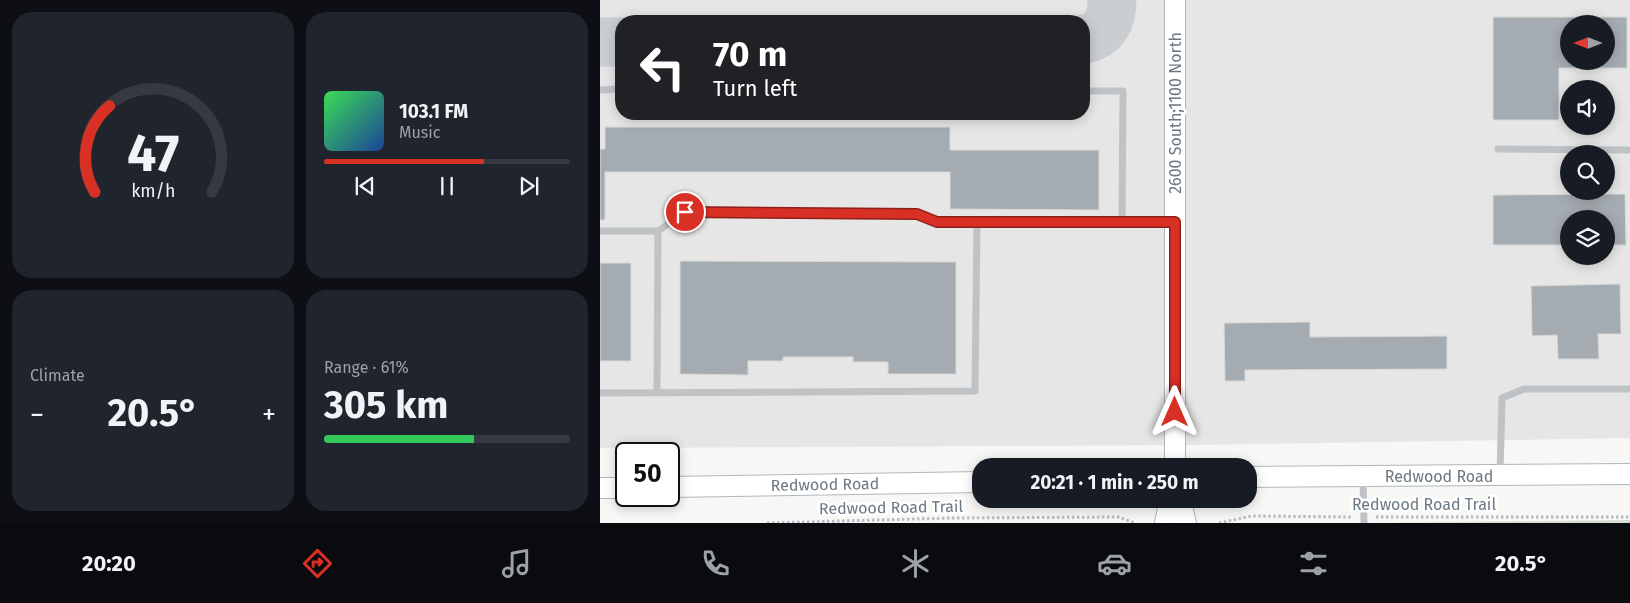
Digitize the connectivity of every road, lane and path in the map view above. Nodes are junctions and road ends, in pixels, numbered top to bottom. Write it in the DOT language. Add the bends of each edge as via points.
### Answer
graph roads {
  1 [pos="1175,0"];
  2 [pos="615,89"];
  3 [pos="600,90"];
  4 [pos="1090,91"];
  5 [pos="1498,149"];
  6 [pos="1630,150"];
  7 [pos="1122,221"];
  8 [pos="977,222"];
  9 [pos="1175,222"];
  10 [pos="600,231"];
  11 [pos="658,231"];
  12 [pos="1630,389"];
  13 [pos="657,392"];
  14 [pos="600,393"];
  15 [pos="1175,458"];
  16 [pos="1630,474"];
  17 [pos="1363,476"];
  18 [pos="1500,476"];
  19 [pos="1257,477"];
  20 [pos="972,482"];
  21 [pos="680,487"];
  22 [pos="600,488"];
  23 [pos="615,488"];
  24 [pos="1168,508"];
  25 [pos="1182,508"];
  26 [pos="1630,517"];
  27 [pos="1364,520"];
  28 [pos="767,523"];
  29 [pos="1134,523"];
  30 [pos="1165,523"];
  31 [pos="1186,523"];
  32 [pos="1219,523"];
  1 -- 9 [label="main road, 2600 South;1100 North"];
  2 -- 3 [label="lane"];
  4 -- 7 [label="lane" via="1123,91"];
  5 -- 6 [label="lane"];
  7 -- 8 [label="lane"];
  7 -- 9 [label="lane"];
  8 -- 11 [label="lane" via="937,222 917,214 685,212"];
  8 -- 13 [label="lane" via="975,391"];
  9 -- 15 [label="main road, 2600 South;1100 North"];
  10 -- 11 [label="lane"];
  11 -- 13 [label="lane"];
  12 -- 18 [label="lane" via="1524,389 1502,398"];
  13 -- 14 [label="lane"];
  16 -- 18 [label="main road, Redwood Road"];
  17 -- 18 [label="main road, Redwood Road"];
  17 -- 19 [label="main road, Redwood Road"];
  17 -- 27 [label="lane"];
  20 -- 21 [label="main road, Redwood Road"];
  22 -- 23 [label="main road"];
  24 -- 30 [label="main road"];
  25 -- 31 [label="main road"];
  26 -- 27 [label="path, Redwood Road Trail"];
  27 -- 32 [label="path, Redwood Road Trail" via="1252,516"];
  28 -- 29 [label="path, Redwood Road Trail" via="1118,517"];
}
